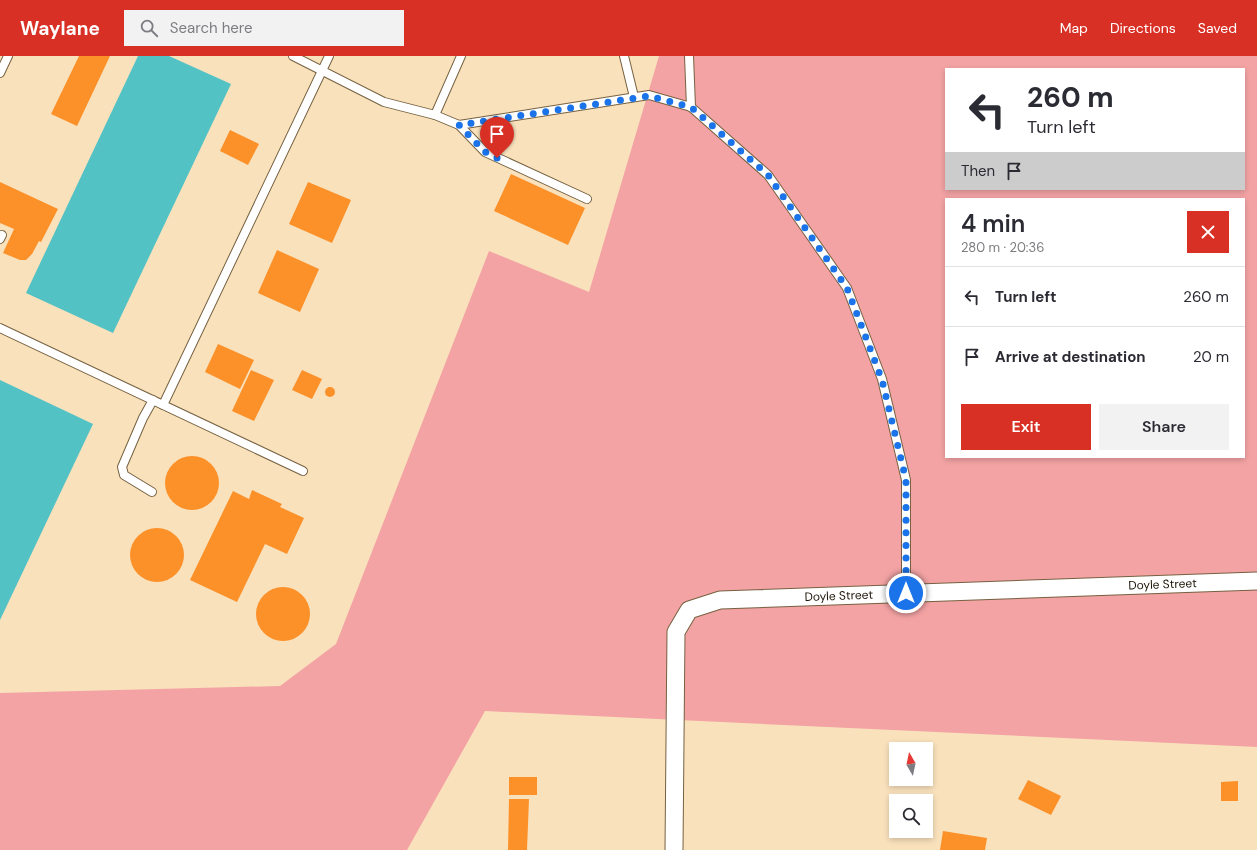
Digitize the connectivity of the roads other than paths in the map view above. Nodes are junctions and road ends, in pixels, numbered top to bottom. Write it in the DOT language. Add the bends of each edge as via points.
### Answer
graph roads {
  1 [pos="8,56"];
  2 [pos="293,56"];
  3 [pos="329,56"];
  4 [pos="461,56"];
  5 [pos="624,56"];
  6 [pos="689,56"];
  7 [pos="322,71"];
  8 [pos="0,73"];
  9 [pos="634,97"];
  10 [pos="691,107"];
  11 [pos="435,115"];
  12 [pos="459,125"];
  13 [pos="587,199"];
  14 [pos="0,328"];
  15 [pos="153,400"];
  16 [pos="163,405"];
  17 [pos="303,472"];
  18 [pos="152,492"];
  19 [pos="1257,581"];
  20 [pos="906,593"];
  21 [pos="674,850"];
  1 -- 8 [label="lane"];
  2 -- 7 [label="lane"];
  3 -- 7 [label="lane"];
  4 -- 11 [label="lane"];
  5 -- 9 [label="lane"];
  6 -- 10 [label="lane"];
  7 -- 11 [label="lane" via="384,102"];
  7 -- 16 [label="lane"];
  9 -- 10 [label="lane" via="649,96"];
  9 -- 12 [label="lane"];
  10 -- 20 [label="lane" via="768,175 847,288 882,380 906,480"];
  11 -- 12 [label="lane"];
  12 -- 13 [label="lane" via="485,152"];
  14 -- 15 [label="lane"];
  15 -- 16 [label="lane"];
  15 -- 18 [label="lane" via="122,467 124,474"];
  16 -- 17 [label="lane"];
  19 -- 20 [label="street, Doyle Street"];
  20 -- 21 [label="street, Doyle Street" via="720,600 689,610 676,632"];
}
